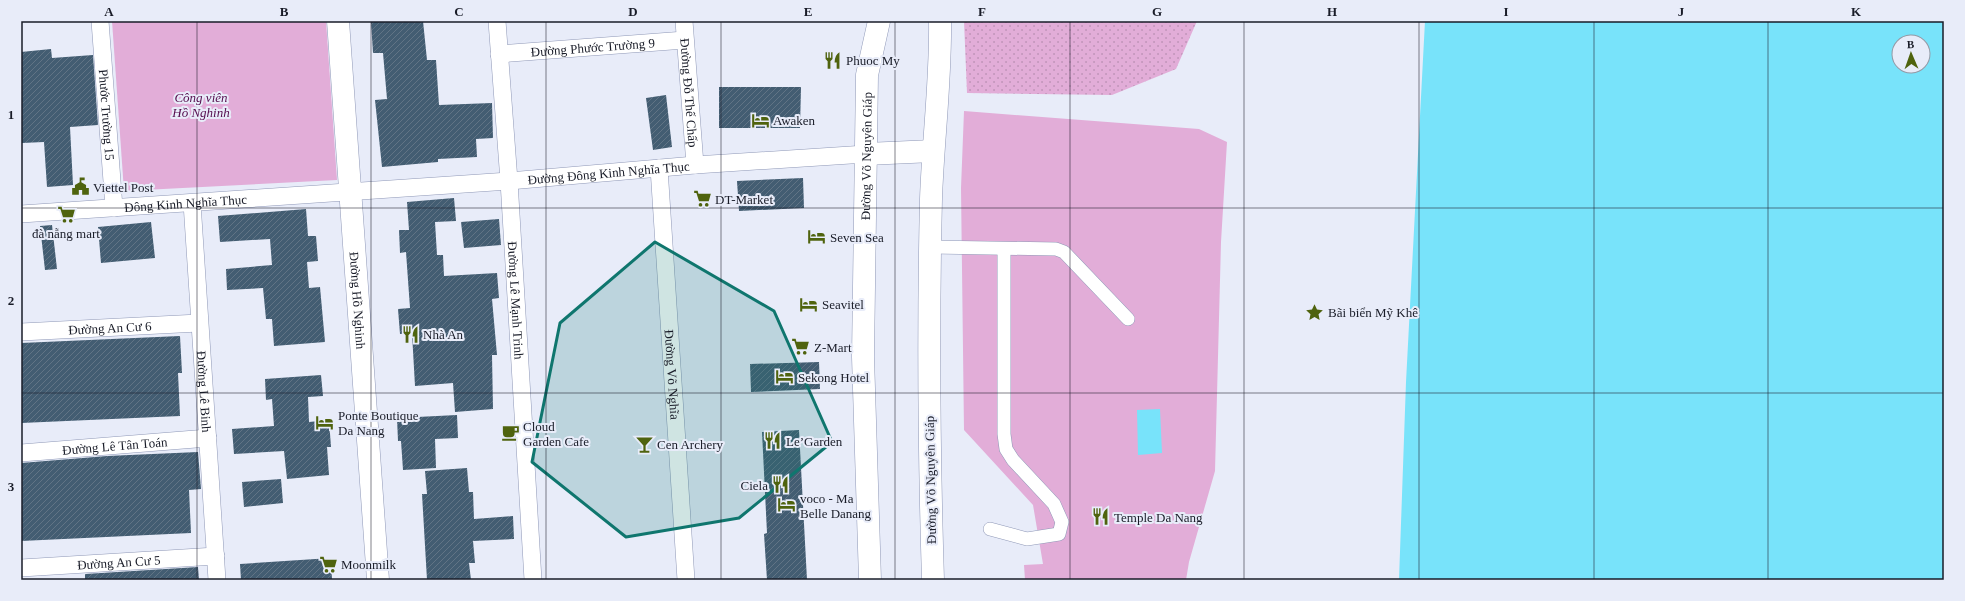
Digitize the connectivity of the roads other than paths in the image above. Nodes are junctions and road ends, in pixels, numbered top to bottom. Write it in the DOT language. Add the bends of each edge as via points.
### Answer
graph roads {
  1 [pos="100,21"];
  2 [pos="338,21"];
  3 [pos="497,21"];
  4 [pos="684,21"];
  5 [pos="879,21"];
  6 [pos="940,21"];
  7 [pos="685,40"];
  8 [pos="499,54"];
  9 [pos="933,151"];
  10 [pos="866,154"];
  11 [pos="695,165"];
  12 [pos="659,168"];
  13 [pos="509,181"];
  14 [pos="350,191"];
  15 [pos="192,203"];
  16 [pos="114,208"];
  17 [pos="21,214"];
  18 [pos="931,247"];
  19 [pos="1004,249"];
  20 [pos="1128,319"];
  21 [pos="199,323"];
  22 [pos="21,332"];
  23 [pos="208,438"];
  24 [pos="21,453"];
  25 [pos="990,529"];
  26 [pos="216,556"];
  27 [pos="21,568"];
  28 [pos="217,580"];
  29 [pos="378,580"];
  30 [pos="533,580"];
  31 [pos="686,580"];
  32 [pos="870,580"];
  33 [pos="933,580"];
  1 -- 16 [label="street, Phước Trường 15"];
  2 -- 14 [label="main road, Đường Hồ Nghinh"];
  3 -- 8 [label="street, Đường Lê Mạnh Trinh"];
  4 -- 7 [label="street, Đường Đỗ Thế Chấp"];
  5 -- 10 [label="main road, Đường Võ Nguyên Giáp" via="867,75"];
  6 -- 9 [label="main road, Đường Võ Nguyên Giáp" via="940,67"];
  7 -- 8 [label="street, Đường Phước Trường 9"];
  7 -- 11 [label="street, Đường Đỗ Thế Chấp"];
  8 -- 13 [label="street, Đường Lê Mạnh Trinh"];
  9 -- 10 [label="main road"];
  9 -- 18 [label="main road, Đường Võ Nguyên Giáp"];
  10 -- 11 [label="street, Đường Đông Kinh Nghĩa Thục"];
  10 -- 32 [label="main road, Đường Võ Nguyên Giáp" via="863,357"];
  11 -- 12 [label="street, Đường Đông Kinh Nghĩa Thục"];
  12 -- 13 [label="street, Đường Đông Kinh Nghĩa Thục"];
  12 -- 31 [label="street, Đường Võ Nghĩa"];
  13 -- 14 [label="street, Đường Đông Kinh Nghĩa Thục"];
  13 -- 30 [label="street, Đường Lê Mạnh Trinh"];
  14 -- 15 [label="street, Đông Kinh Nghĩa Thục"];
  14 -- 29 [label="main road, Đường Hồ Nghinh"];
  15 -- 16 [label="street, Đông Kinh Nghĩa Thục"];
  15 -- 21 [label="street, Đường Lê Binh"];
  16 -- 17 [label="street, Đông Kinh Nghĩa Thục"];
  18 -- 19 [label="street"];
  18 -- 33 [label="main road, Đường Võ Nguyên Giáp" via="929,456"];
  19 -- 20 [label="street" via="1047,248 1064,252"];
  19 -- 25 [label="street" via="1006,449 1054,504 1062,522 1060,534 1027,539"];
  21 -- 22 [label="street, Đường An Cư 6"];
  21 -- 23 [label="street, Đường Lê Binh"];
  23 -- 24 [label="street, Đường Lê Tân Toán"];
  23 -- 26 [label="street, Đường Lê Binh"];
  26 -- 27 [label="street, Đường An Cư 5"];
  26 -- 28 [label="street, Đường Lê Binh"];
}
